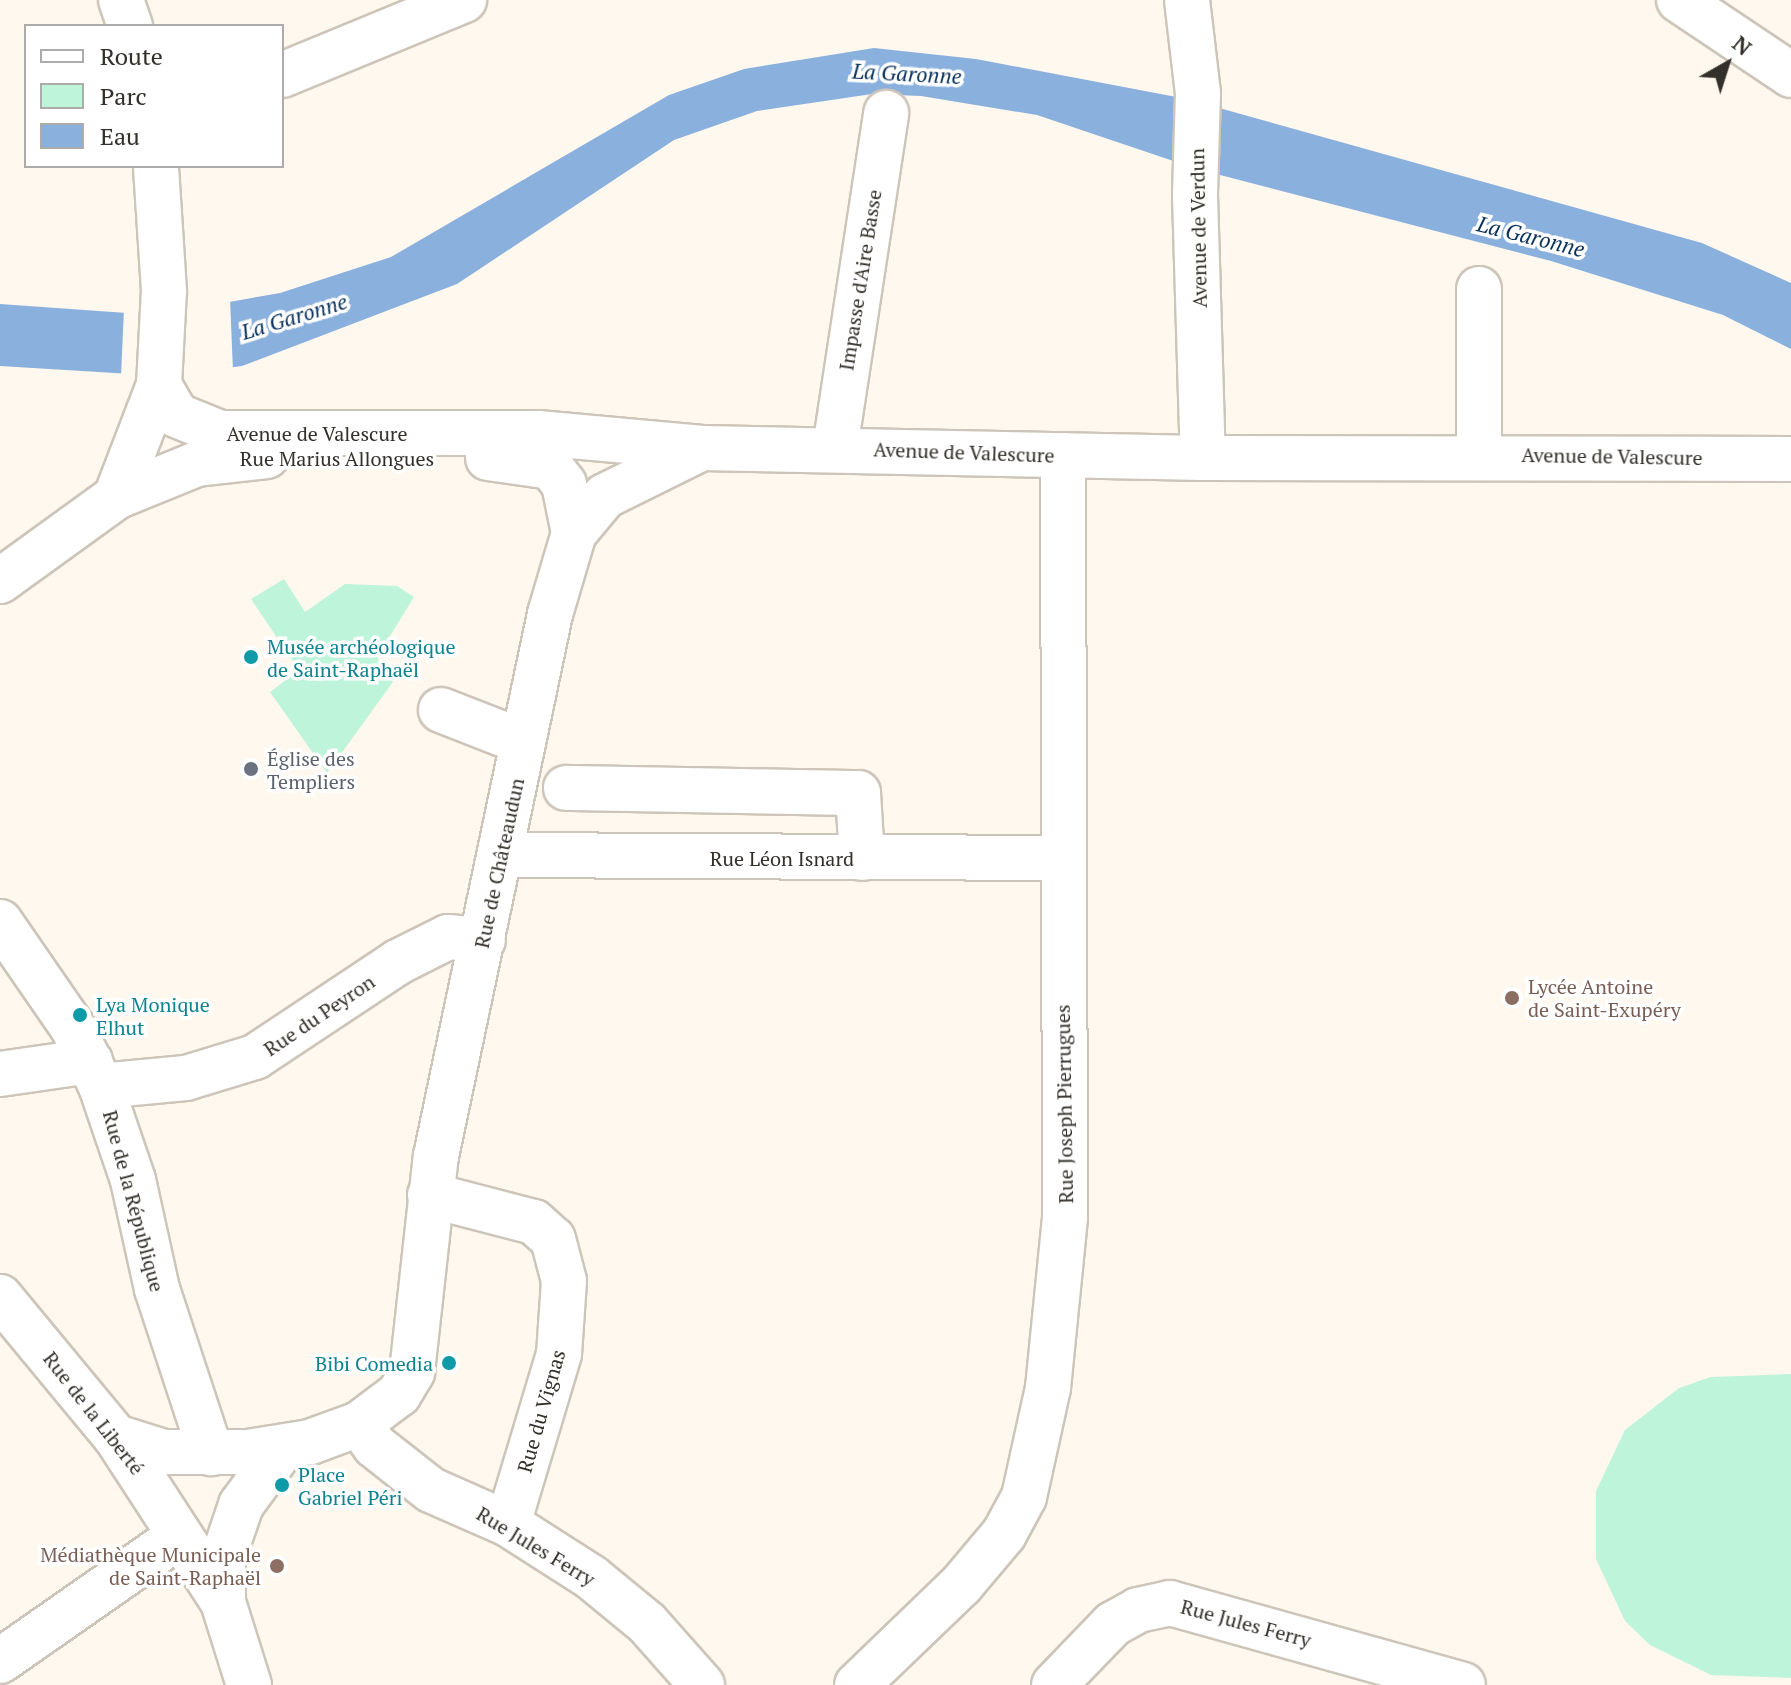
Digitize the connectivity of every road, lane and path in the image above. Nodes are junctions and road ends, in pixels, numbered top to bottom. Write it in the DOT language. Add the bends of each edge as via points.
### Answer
graph roads {
  1 [pos="464,0"];
  2 [pos="1187,0"];
  3 [pos="1679,0"];
  4 [pos="284,74"];
  5 [pos="1791,75"];
  6 [pos="886,113"];
  7 [pos="156,168"];
  8 [pos="1479,289"];
  9 [pos="159,385"];
  10 [pos="527,446"];
  11 [pos="702,448"];
  12 [pos="835,448"];
  13 [pos="1479,454"];
  14 [pos="1063,455"];
  15 [pos="1203,458"];
  16 [pos="1791,459"];
  17 [pos="116,497"];
  18 [pos="574,533"];
  19 [pos="0,581"];
  20 [pos="441,710"];
  21 [pos="523,742"];
  22 [pos="503,855"];
  23 [pos="595,857"];
  24 [pos="862,858"];
  25 [pos="1061,858"];
  26 [pos="0,922"];
  27 [pos="483,940"];
  28 [pos="95,1073"];
  29 [pos="0,1074"];
  30 [pos="430,1195"];
  31 [pos="0,1297"];
  32 [pos="359,1424"];
  33 [pos="116,1437"];
  34 [pos="282,1449"];
  35 [pos="211,1453"];
  36 [pos="508,1524"];
  37 [pos="179,1536"];
  38 [pos="223,1602"];
  39 [pos="0,1661"];
  40 [pos="249,1685"];
  41 [pos="702,1685"];
  42 [pos="857,1685"];
  43 [pos="1054,1685"];
  44 [pos="1463,1685"];
  1 -- 4 [label="street"];
  2 -- 15 [label="street, Avenue de Verdun" via="1198,93 1195,195"];
  3 -- 5 [label="street"];
  6 -- 12 [label="street, Impasse d'Aire Basse"];
  7 -- 9 [label="street" via="164,291"];
  8 -- 13 [label="street"];
  9 -- 10 [label="street, Avenue de Valescure" via="176,415 220,433"];
  9 -- 17 [label="street"];
  10 -- 11 [label="street, Avenue de Valescure"];
  10 -- 17 [label="street, Rue Marius Allongues" via="223,459 171,471"];
  10 -- 18 [label="street, Rue de Châteaudun" via="564,484"];
  11 -- 12 [label="street, Avenue de Valescure"];
  11 -- 18 [label="street, Rue de Châteaudun" via="605,496"];
  12 -- 14 [label="street, Avenue de Valescure"];
  13 -- 15 [label="street, Avenue de Valescure"];
  13 -- 16 [label="street, Avenue de Valescure"];
  14 -- 15 [label="street, Avenue de Valescure"];
  14 -- 25 [label="street, Rue Joseph Pierrugues"];
  17 -- 19 [label="street, Rue Marius Allongues"];
  18 -- 21 [label="street, Rue de Châteaudun"];
  20 -- 21 [label="street"];
  21 -- 22 [label="street, Rue de Châteaudun"];
  22 -- 23 [label="street, Rue Léon Isnard"];
  22 -- 27 [label="street, Rue de Châteaudun"];
  23 -- 24 [label="street, Rue Léon Isnard"];
  23 -- 24 [label="street" via="581,789 858,793"];
  24 -- 25 [label="street, Rue Léon Isnard"];
  25 -- 42 [label="street, Rue Joseph Pierrugues" via="1065,1217 1048,1388 1024,1497 1004,1534 961,1585"];
  26 -- 28 [label="street, Rue de la République"];
  27 -- 28 [label="street, Rue du Peyron" via="448,937 398,962 255,1057 186,1078"];
  27 -- 30 [label="street, Rue de Châteaudun"];
  28 -- 29 [label="street, Rue du Peyron"];
  28 -- 35 [label="street, Rue de la République" via="133,1180 157,1289"];
  30 -- 32 [label="street, Rue de Châteaudun" via="412,1372 399,1394"];
  30 -- 36 [label="street, Rue du Vignas" via="534,1222 553,1239 564,1281 559,1354"];
  31 -- 33 [label="street, Rue de la Liberté"];
  32 -- 34 [label="street"];
  32 -- 36 [label="street, Rue Jules Ferry" via="375,1446 431,1490"];
  33 -- 35 [label="street" via="164,1452"];
  33 -- 37 [label="street, Rue de la Liberté"];
  34 -- 35 [label="street"];
  34 -- 38 [label="street" via="241,1505 223,1558"];
  36 -- 41 [label="street, Rue Jules Ferry" via="591,1577 647,1623"];
  37 -- 38 [label="street, Rue de la Liberté"];
  37 -- 39 [label="street"];
  38 -- 40 [label="street"];
  43 -- 44 [label="street, Rue Jules Ferry" via="1113,1624 1138,1610 1170,1603"];
}
